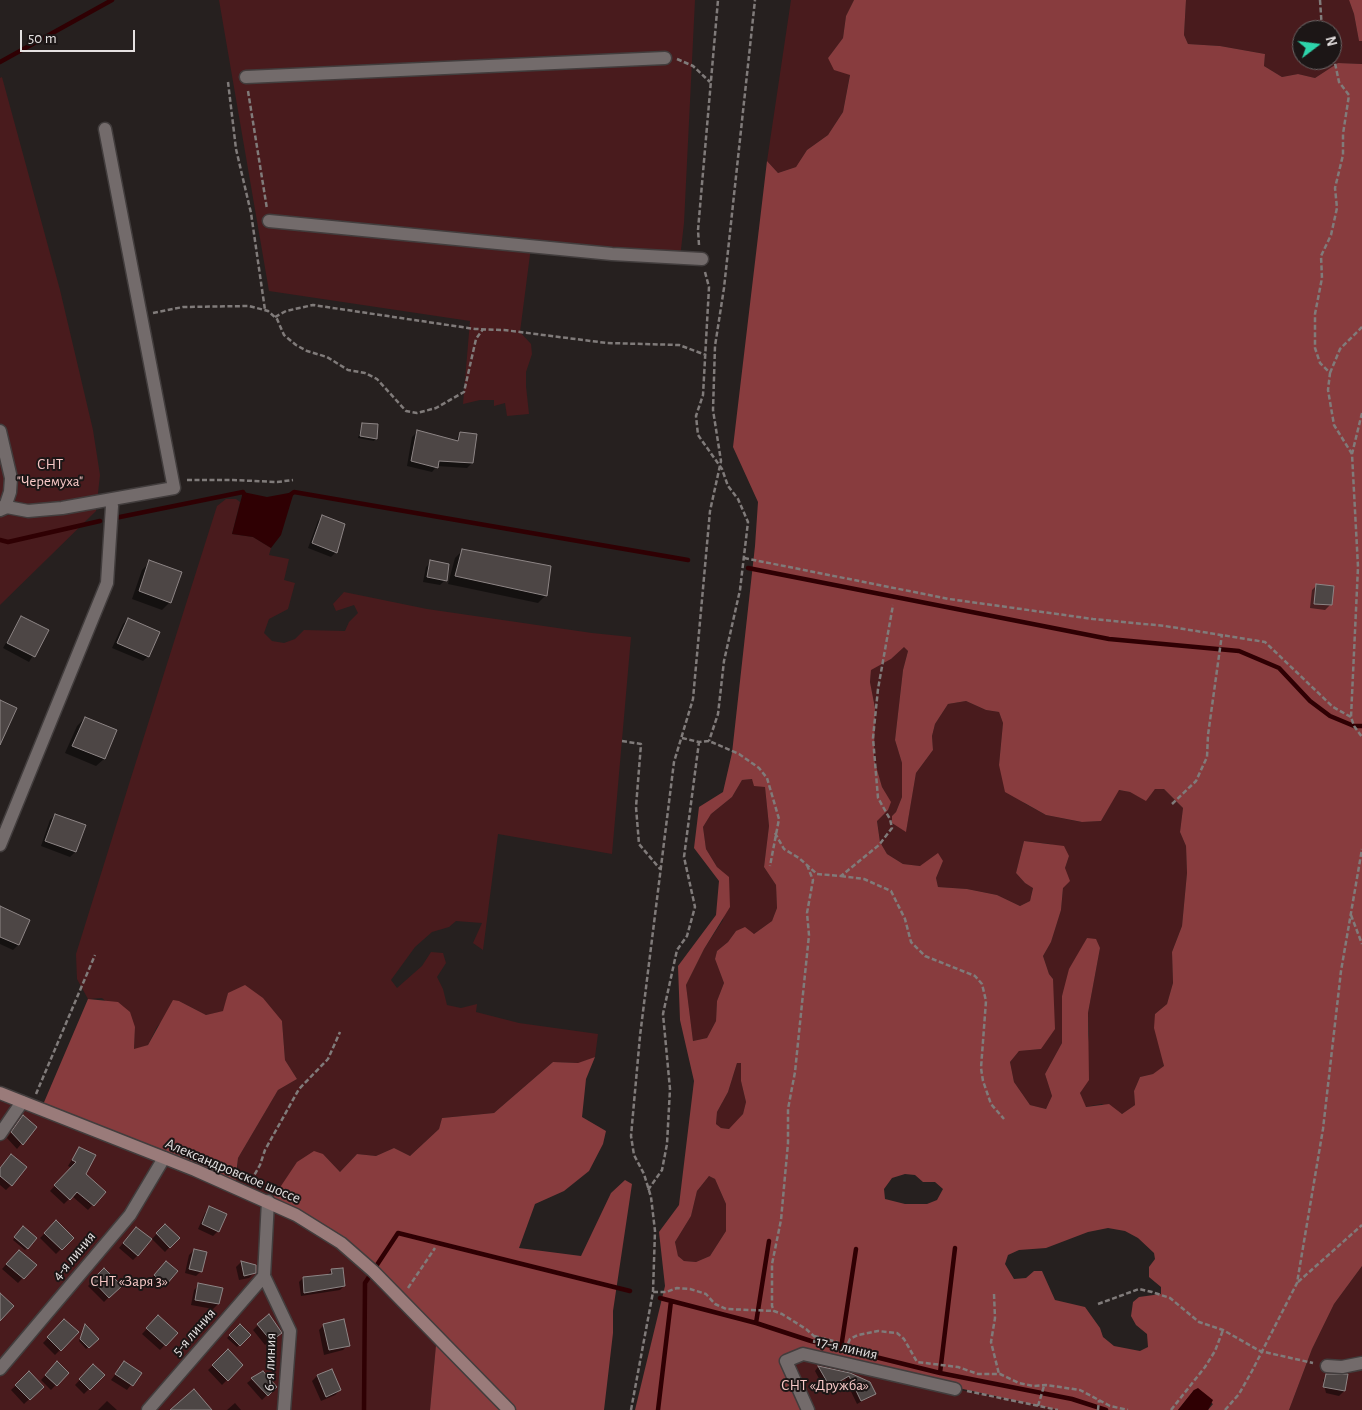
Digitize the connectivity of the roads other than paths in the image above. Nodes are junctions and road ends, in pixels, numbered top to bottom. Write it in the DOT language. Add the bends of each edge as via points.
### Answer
graph roads {
  1 [pos="665,58"];
  2 [pos="246,77"];
  3 [pos="105,130"];
  4 [pos="269,221"];
  5 [pos="702,259"];
  6 [pos="0,431"];
  7 [pos="112,506"];
  8 [pos="1,510"];
  9 [pos="0,845"];
  10 [pos="0,1093"];
  11 [pos="27,1103"];
  12 [pos="0,1134"];
  13 [pos="164,1158"];
  14 [pos="268,1201"];
  15 [pos="264,1276"];
  16 [pos="1362,1363"];
  17 [pos="1327,1366"];
  18 [pos="0,1369"];
  19 [pos="956,1389"];
  20 [pos="148,1410"];
  21 [pos="284,1410"];
  22 [pos="509,1410"];
  23 [pos="808,1410"];
  1 -- 2 [label="street"];
  3 -- 8 [label="street" via="174,488 114,500 28,511 7,507"];
  4 -- 5 [label="street" via="612,254"];
  6 -- 8 [label="street" via="11,478 10,492"];
  7 -- 9 [label="street" via="108,583"];
  10 -- 11 [label="street, Александровское шоссе"];
  11 -- 12 [label="street"];
  11 -- 13 [label="street, Александровское шоссе"];
  13 -- 14 [label="street, Александровское шоссе"];
  13 -- 18 [label="street, 4-я линия" via="130,1215"];
  14 -- 15 [label="street, 6-я линия"];
  14 -- 22 [label="street, Александровское шоссе" via="341,1243"];
  15 -- 20 [label="street, 5-я линия"];
  15 -- 21 [label="street, 6-я линия" via="290,1331"];
  16 -- 17 [label="street"];
  19 -- 23 [label="street, 17-я линия" via="803,1354 781,1358"];
}
